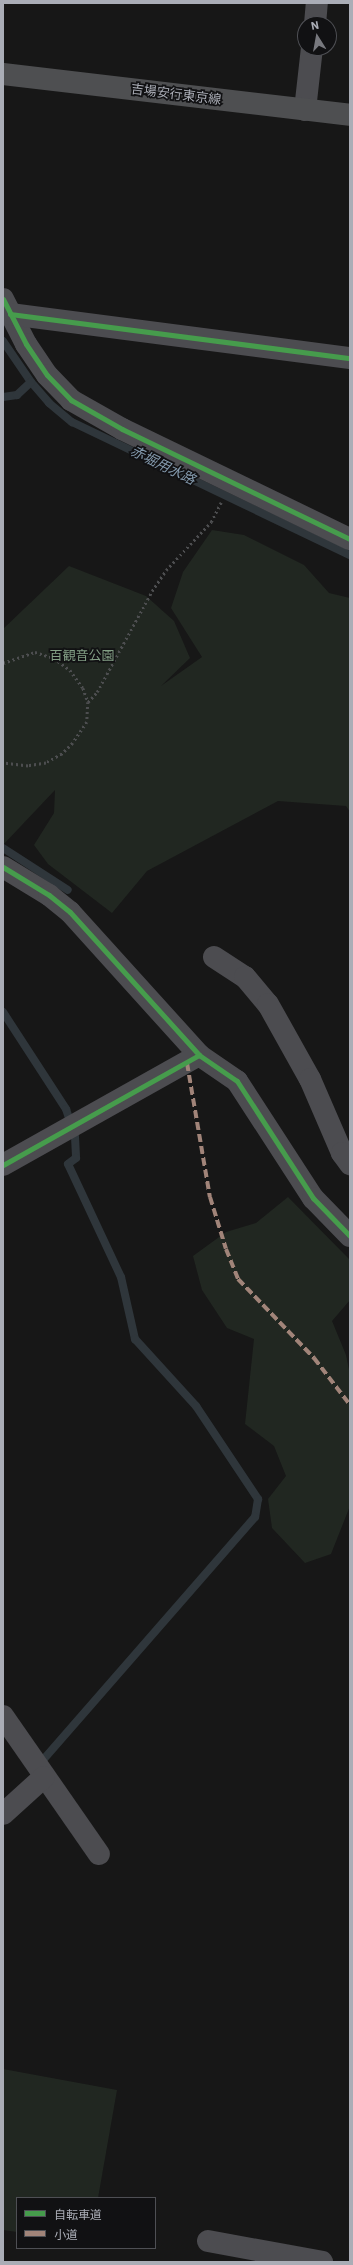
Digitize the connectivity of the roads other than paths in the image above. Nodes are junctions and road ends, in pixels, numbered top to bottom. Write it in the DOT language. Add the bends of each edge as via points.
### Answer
graph roads {
  1 [pos="317,3"];
  2 [pos="316,16"];
  3 [pos="311,56"];
  4 [pos="3,74"];
  5 [pos="305,110"];
  6 [pos="350,115"];
  7 [pos="7,306"];
  8 [pos="350,358"];
  9 [pos="350,539"];
  10 [pos="3,867"];
  11 [pos="214,957"];
  12 [pos="199,1055"];
  13 [pos="350,1164"];
  14 [pos="3,1165"];
  15 [pos="350,1236"];
  16 [pos="3,1716"];
  17 [pos="44,1777"];
  18 [pos="3,1814"];
  19 [pos="100,1854"];
  20 [pos="208,2241"];
  21 [pos="322,2262"];
  1 -- 2 [label="street"];
  3 -- 5 [label="street"];
  4 -- 5 [label="main road, 吉場安行東京線"];
  5 -- 6 [label="main road, 吉場安行東京線"];
  7 -- 8 [label="street"];
  7 -- 9 [label="street" via="38,362 71,400 122,429"];
  10 -- 12 [label="street" via="49,895 70,912"];
  11 -- 13 [label="street" via="245,977 268,1004 310,1079 342,1153"];
  12 -- 14 [label="street"];
  12 -- 15 [label="street" via="237,1081 312,1198"];
  16 -- 17 [label="street"];
  17 -- 18 [label="street"];
  17 -- 19 [label="street"];
  20 -- 21 [label="street"];
}
